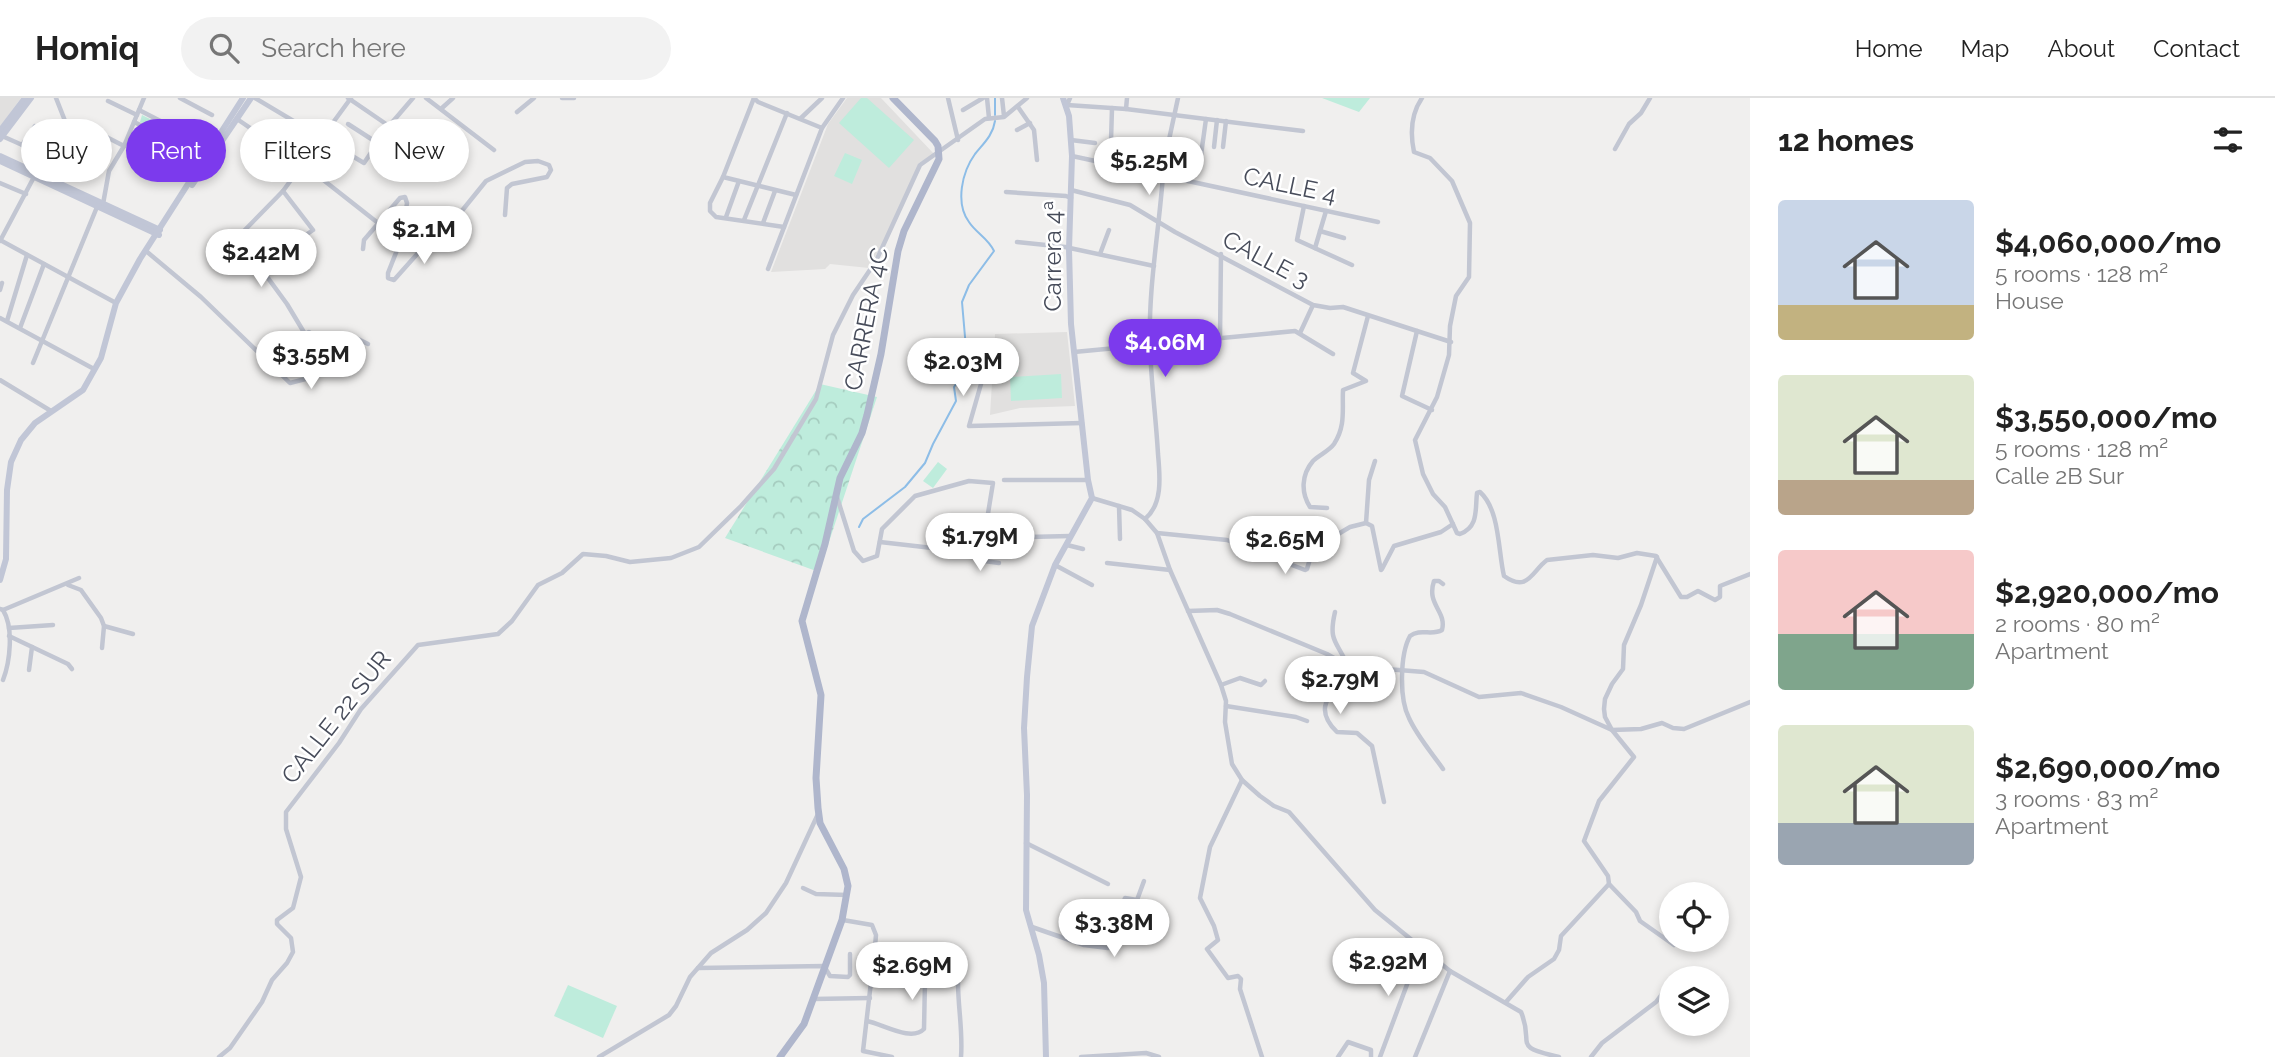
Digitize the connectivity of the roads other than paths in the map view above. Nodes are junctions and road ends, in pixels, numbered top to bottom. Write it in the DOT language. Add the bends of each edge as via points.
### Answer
graph roads {
  1 [pos="25,98"];
  2 [pos="31,98"];
  3 [pos="56,98"];
  4 [pos="144,98"];
  5 [pos="180,98"];
  6 [pos="243,98"];
  7 [pos="253,98"];
  8 [pos="413,98"];
  9 [pos="426,98"];
  10 [pos="453,98"];
  11 [pos="534,98"];
  12 [pos="562,98"];
  13 [pos="575,98"];
  14 [pos="754,98"];
  15 [pos="822,98"];
  16 [pos="844,98"];
  17 [pos="893,98"];
  18 [pos="947,98"];
  19 [pos="985,98"];
  20 [pos="1002,98"];
  21 [pos="1027,98"];
  22 [pos="1127,98"];
  23 [pos="1178,98"];
  24 [pos="1422,98"];
  25 [pos="1650,98"];
  26 [pos="349,99"];
  27 [pos="1067,100"];
  28 [pos="108,101"];
  29 [pos="1018,107"];
  30 [pos="442,108"];
  31 [pos="1112,108"];
  32 [pos="1126,109"];
  33 [pos="963,110"];
  34 [pos="138,112"];
  35 [pos="517,112"];
  36 [pos="787,113"];
  37 [pos="212,115"];
  38 [pos="1175,115"];
  39 [pos="237,118"];
  40 [pos="801,118"];
  41 [pos="996,118"];
  42 [pos="65,119"];
  43 [pos="135,119"];
  44 [pos="153,119"];
  45 [pos="291,119"];
  46 [pos="335,119"];
  47 [pos="379,119"];
  48 [pos="395,119"];
  49 [pos="1206,119"];
  50 [pos="240,120"];
  51 [pos="1217,120"];
  52 [pos="1226,121"];
  53 [pos="1030,123"];
  54 [pos="226,127"];
  55 [pos="822,128"];
  56 [pos="1017,130"];
  57 [pos="1303,131"];
  58 [pos="226,132"];
  59 [pos="1,135"];
  60 [pos="112,140"];
  61 [pos="1071,140"];
  62 [pos="126,141"];
  63 [pos="958,141"];
  64 [pos="1111,141"];
  65 [pos="1095,143"];
  66 [pos="21,145"];
  67 [pos="124,146"];
  68 [pos="1214,147"];
  69 [pos="1223,147"];
  70 [pos="1167,149"];
  71 [pos="1615,149"];
  72 [pos="494,150"];
  73 [pos="939,153"];
  74 [pos="1201,155"];
  75 [pos="0,156"];
  76 [pos="1072,156"];
  77 [pos="355,157"];
  78 [pos="369,157"];
  79 [pos="1037,160"];
  80 [pos="0,161"];
  81 [pos="21,166"];
  82 [pos="21,171"];
  83 [pos="1163,175"];
  84 [pos="723,177"];
  85 [pos="738,181"];
  86 [pos="32,182"];
  87 [pos="46,182"];
  88 [pos="55,182"];
  89 [pos="190,182"];
  90 [pos="192,182"];
  91 [pos="290,182"];
  92 [pos="326,182"];
  93 [pos="0,183"];
  94 [pos="757,187"];
  95 [pos="283,191"];
  96 [pos="775,191"];
  97 [pos="1006,191"];
  98 [pos="26,194"];
  99 [pos="796,195"];
  100 [pos="1071,195"];
  101 [pos="100,205"];
  102 [pos="1304,206"];
  103 [pos="1326,211"];
  104 [pos="505,215"];
  105 [pos="725,217"];
  106 [pos="744,220"];
  107 [pos="1160,220"];
  108 [pos="1378,222"];
  109 [pos="378,223"];
  110 [pos="763,223"];
  111 [pos="784,227"];
  112 [pos="1109,230"];
  113 [pos="1320,231"];
  114 [pos="159,232"];
  115 [pos="275,233"];
  116 [pos="1344,238"];
  117 [pos="0,241"];
  118 [pos="1017,243"];
  119 [pos="1315,248"];
  120 [pos="363,249"];
  121 [pos="1069,249"];
  122 [pos="286,250"];
  123 [pos="147,251"];
  124 [pos="1100,254"];
  125 [pos="1221,254"];
  126 [pos="27,255"];
  127 [pos="44,264"];
  128 [pos="1352,265"];
  129 [pos="261,266"];
  130 [pos="1154,266"];
  131 [pos="768,269"];
  132 [pos="67,277"];
  133 [pos="2,283"];
  134 [pos="0,290"];
  135 [pos="116,303"];
  136 [pos="1313,305"];
  137 [pos="1368,316"];
  138 [pos="0,318"];
  139 [pos="7,321"];
  140 [pos="20,328"];
  141 [pos="1417,331"];
  142 [pos="304,332"];
  143 [pos="1300,333"];
  144 [pos="1220,337"];
  145 [pos="41,340"];
  146 [pos="1451,342"];
  147 [pos="368,344"];
  148 [pos="1150,344"];
  149 [pos="1074,352"];
  150 [pos="1333,354"];
  151 [pos="263,357"];
  152 [pos="33,363"];
  153 [pos="95,370"];
  154 [pos="322,372"];
  155 [pos="983,377"];
  156 [pos="0,380"];
  157 [pos="1432,410"];
  158 [pos="51,411"];
  159 [pos="1083,423"];
  160 [pos="1375,461"];
  161 [pos="1004,480"];
  162 [pos="1088,480"];
  163 [pos="3,492"];
  164 [pos="836,495"];
  165 [pos="1093,498"];
  166 [pos="1119,506"];
  167 [pos="1327,508"];
  168 [pos="1145,519"];
  169 [pos="1366,523"];
  170 [pos="1453,524"];
  171 [pos="1261,525"];
  172 [pos="1157,533"];
  173 [pos="1070,536"];
  174 [pos="1028,537"];
  175 [pos="1120,539"];
  176 [pos="880,542"];
  177 [pos="1066,545"];
  178 [pos="1248,548"];
  179 [pos="1083,549"];
  180 [pos="976,553"];
  181 [pos="1656,556"];
  182 [pos="999,563"];
  183 [pos="1107,563"];
  184 [pos="1055,565"];
  185 [pos="1170,570"];
  186 [pos="2,572"];
  187 [pos="1750,574"];
  188 [pos="79,578"];
  189 [pos="0,580"];
  190 [pos="1443,584"];
  191 [pos="67,585"];
  192 [pos="1092,585"];
  193 [pos="2,610"];
  194 [pos="1188,611"];
  195 [pos="1335,612"];
  196 [pos="53,625"];
  197 [pos="104,626"];
  198 [pos="9,628"];
  199 [pos="133,634"];
  200 [pos="9,636"];
  201 [pos="32,647"];
  202 [pos="102,648"];
  203 [pos="1348,666"];
  204 [pos="72,669"];
  205 [pos="29,670"];
  206 [pos="1402,670"];
  207 [pos="3,680"];
  208 [pos="1265,681"];
  209 [pos="1221,685"];
  210 [pos="1750,702"];
  211 [pos="1226,706"];
  212 [pos="1307,722"];
  213 [pos="1612,730"];
  214 [pos="1443,769"];
  215 [pos="1242,780"];
  216 [pos="1384,802"];
  217 [pos="818,813"];
  218 [pos="1025,843"];
  219 [pos="1144,881"];
  220 [pos="1108,884"];
  221 [pos="1608,884"];
  222 [pos="803,888"];
  223 [pos="847,895"];
  224 [pos="842,920"];
  225 [pos="1032,927"];
  226 [pos="1659,935"];
  227 [pos="875,946"];
  228 [pos="1421,947"];
  229 [pos="850,954"];
  230 [pos="824,966"];
  231 [pos="698,968"];
  232 [pos="1450,971"];
  233 [pos="925,981"];
  234 [pos="870,998"];
  235 [pos="1659,998"];
  236 [pos="813,999"];
  237 [pos="1506,1002"];
  238 [pos="867,1021"];
  239 [pos="219,1057"];
  240 [pos="599,1057"];
  241 [pos="780,1057"];
  242 [pos="892,1057"];
  243 [pos="961,1057"];
  244 [pos="1046,1057"];
  245 [pos="1081,1057"];
  246 [pos="1159,1057"];
  247 [pos="1262,1057"];
  248 [pos="1338,1057"];
  249 [pos="1371,1057"];
  250 [pos="1380,1057"];
  251 [pos="1415,1057"];
  252 [pos="1559,1057"];
  253 [pos="1591,1057"];
  1 -- 59 [label="street"];
  2 -- 59 [label="street"];
  3 -- 42 [label="street"];
  4 -- 34 [label="street"];
  5 -- 37 [label="street"];
  6 -- 54 [label="street"];
  7 -- 39 [label="street"];
  7 -- 45 [label="street"];
  8 -- 48 [label="street"];
  9 -- 30 [label="street"];
  10 -- 30 [label="street"];
  11 -- 35 [label="street"];
  12 -- 13 [label="street"];
  14 -- 36 [label="street"];
  14 -- 84 [label="street"];
  15 -- 40 [label="street"];
  16 -- 55 [label="street"];
  17 -- 73 [label="main road" via="935,141"];
  18 -- 63 [label="street"];
  19 -- 33 [label="street"];
  19 -- 41 [label="street"];
  20 -- 41 [label="street"];
  21 -- 29 [label="street"];
  22 -- 32 [label="street"];
  23 -- 38 [label="street"];
  24 -- 146 [label="street" via="1412,119 1414,152 1430,158 1452,181 1470,223 1469,277 1456,296"];
  25 -- 71 [label="street"];
  26 -- 46 [label="street"];
  26 -- 47 [label="street"];
  27 -- 31 [label="street"];
  27 -- 61 [label="street, Carrera 4ª"];
  28 -- 34 [label="street"];
  29 -- 41 [label="street"];
  29 -- 53 [label="street"];
  30 -- 72 [label="street"];
  31 -- 32 [label="street"];
  31 -- 64 [label="street"];
  32 -- 38 [label="street"];
  34 -- 43 [label="street"];
  34 -- 44 [label="street"];
  36 -- 40 [label="street"];
  36 -- 94 [label="street"];
  38 -- 49 [label="street"];
  38 -- 70 [label="street"];
  39 -- 50 [label="street"];
  39 -- 58 [label="street"];
  40 -- 55 [label="street"];
  41 -- 63 [label="street"];
  49 -- 51 [label="street"];
  49 -- 74 [label="street"];
  51 -- 52 [label="street"];
  51 -- 68 [label="street"];
  52 -- 57 [label="street"];
  52 -- 69 [label="street"];
  53 -- 56 [label="street"];
  53 -- 79 [label="street"];
  55 -- 99 [label="street"];
  59 -- 66 [label="street"];
  60 -- 67 [label="street"];
  61 -- 65 [label="street"];
  61 -- 76 [label="street, Carrera 4ª"];
  62 -- 67 [label="street"];
  63 -- 73 [label="street"];
  67 -- 101 [label="street" via="109,171"];
  73 -- 164 [label="main road, CARRERA 4C" via="904,231 867,415"];
  73 -- 239 [label="street, CALLE 22 SUR" via="920,165 876,261 833,335 816,399 774,469 699,547 671,558 630,562 583,554 562,573 538,585 498,634 418,645 361,709 286,812 286,829 301,877 293,908 277,924 291,938 293,952 230,1048"];
  75 -- 81 [label="street"];
  76 -- 83 [label="street, CALLE 4"];
  76 -- 100 [label="street, Carrera 4ª"];
  77 -- 78 [label="street" via="364,163"];
  80 -- 82 [label="street"];
  83 -- 102 [label="street, CALLE 4"];
  83 -- 107 [label="street"];
  84 -- 85 [label="street"];
  84 -- 105 [label="street" via="709,203 716,217"];
  85 -- 94 [label="street"];
  85 -- 105 [label="street"];
  86 -- 98 [label="street"];
  87 -- 101 [label="street"];
  88 -- 101 [label="street"];
  89 -- 114 [label="street"];
  90 -- 114 [label="street"];
  91 -- 95 [label="street"];
  92 -- 109 [label="street"];
  93 -- 98 [label="street"];
  94 -- 96 [label="street"];
  94 -- 106 [label="street"];
  95 -- 122 [label="street" via="313,228"];
  95 -- 129 [label="street" via="238,237"];
  96 -- 99 [label="street"];
  96 -- 110 [label="street"];
  97 -- 100 [label="street, CALLE 3"];
  98 -- 117 [label="street"];
  99 -- 111 [label="street"];
  100 -- 107 [label="street, CALLE 3" via="1130,205"];
  100 -- 121 [label="street, Carrera 4ª"];
  101 -- 114 [label="street"];
  101 -- 132 [label="street"];
  102 -- 103 [label="street, CALLE 4"];
  102 -- 119 [label="street" via="1297,240"];
  103 -- 108 [label="street, CALLE 4"];
  103 -- 113 [label="street"];
  104 -- 109 [label="street" via="507,188 547,177 549,165 525,162 486,181 448,228 427,243 394,280 388,273 401,240 405,197"];
  105 -- 106 [label="street"];
  106 -- 110 [label="street"];
  107 -- 125 [label="street, CALLE 3"];
  107 -- 130 [label="street"];
  109 -- 120 [label="street" via="364,240"];
  110 -- 111 [label="street"];
  111 -- 131 [label="street"];
  112 -- 124 [label="street"];
  113 -- 116 [label="street"];
  113 -- 119 [label="street"];
  114 -- 123 [label="street"];
  115 -- 122 [label="street"];
  117 -- 126 [label="street"];
  118 -- 121 [label="street"];
  119 -- 128 [label="street"];
  121 -- 124 [label="street"];
  121 -- 149 [label="street, Carrera 4ª"];
  122 -- 129 [label="street"];
  123 -- 135 [label="street"];
  123 -- 151 [label="street"];
  124 -- 130 [label="street"];
  125 -- 136 [label="street, CALLE 3"];
  125 -- 144 [label="street"];
  126 -- 127 [label="street"];
  126 -- 139 [label="street"];
  127 -- 132 [label="street"];
  127 -- 140 [label="street"];
  129 -- 142 [label="street"];
  130 -- 148 [label="street"];
  132 -- 135 [label="street"];
  132 -- 145 [label="street"];
  133 -- 134 [label="street"];
  135 -- 153 [label="street"];
  136 -- 137 [label="street, CALLE 3" via="1343,307"];
  136 -- 143 [label="street"];
  137 -- 141 [label="street, CALLE 3"];
  137 -- 167 [label="street" via="1353,373 1366,381 1342,392 1344,422 1334,445 1312,462 1304,477 1303,496 1310,507"];
  138 -- 139 [label="street"];
  139 -- 140 [label="street"];
  140 -- 145 [label="street"];
  141 -- 146 [label="street, CALLE 3"];
  141 -- 157 [label="street" via="1402,396"];
  142 -- 147 [label="street" via="313,335 322,360 343,352 358,339"];
  142 -- 151 [label="street"];
  143 -- 144 [label="street"];
  143 -- 150 [label="street"];
  144 -- 148 [label="street"];
  145 -- 152 [label="street"];
  145 -- 153 [label="street"];
  146 -- 157 [label="street"];
  148 -- 149 [label="street"];
  148 -- 168 [label="street" via="1159,489 1157,504"];
  149 -- 159 [label="street, Carrera 4ª"];
  151 -- 154 [label="street" via="290,383"];
  153 -- 158 [label="street" via="83,390"];
  155 -- 159 [label="street" via="969,426"];
  156 -- 158 [label="street"];
  157 -- 170 [label="street" via="1417,435 1416,447 1423,474"];
  158 -- 163 [label="street" via="21,440"];
  159 -- 162 [label="street, Carrera 4ª"];
  160 -- 169 [label="street"];
  161 -- 162 [label="street"];
  162 -- 165 [label="street, Carrera 4ª"];
  163 -- 186 [label="street" via="6,559"];
  164 -- 176 [label="street" via="858,558 863,561 877,556"];
  164 -- 217 [label="main road, CARRERA 4C" via="802,621 821,695"];
  165 -- 166 [label="street"];
  165 -- 173 [label="street"];
  166 -- 168 [label="street"];
  166 -- 175 [label="street"];
  168 -- 172 [label="street"];
  169 -- 170 [label="street" via="1372,527 1381,570 1394,546"];
  169 -- 178 [label="street" via="1350,527 1313,550 1305,570"];
  170 -- 181 [label="street" via="1457,533 1465,533 1477,515 1477,493 1485,496 1497,526 1504,576 1515,582 1531,578 1547,560 1593,555 1618,558 1637,553"];
  171 -- 178 [label="street"];
  172 -- 178 [label="street" via="1227,540"];
  172 -- 185 [label="street"];
  173 -- 174 [label="street"];
  173 -- 177 [label="street"];
  176 -- 180 [label="street"];
  176 -- 180 [label="street" via="882,530 915,496 969,481 993,483 983,544"];
  177 -- 179 [label="street"];
  177 -- 184 [label="street"];
  180 -- 182 [label="street" via="984,561"];
  183 -- 185 [label="street"];
  184 -- 192 [label="street"];
  184 -- 218 [label="street" via="1032,625 1024,728"];
  185 -- 194 [label="street"];
  186 -- 189 [label="street"];
  187 -- 213 [label="street" via="1720,586 1720,597 1715,600 1698,592 1684,598 1657,557 1624,645 1623,669 1605,699 1605,717"];
  188 -- 191 [label="street"];
  190 -- 206 [label="street" via="1434,581 1431,596 1443,620 1442,630 1410,636"];
  191 -- 193 [label="street"];
  191 -- 197 [label="street" via="81,590"];
  193 -- 198 [label="street"];
  194 -- 203 [label="street" via="1230,614"];
  194 -- 209 [label="street"];
  195 -- 203 [label="street" via="1332,639"];
  196 -- 198 [label="street"];
  197 -- 199 [label="street"];
  197 -- 202 [label="street"];
  198 -- 200 [label="street"];
  200 -- 201 [label="street"];
  200 -- 207 [label="street"];
  201 -- 204 [label="street"];
  201 -- 205 [label="street"];
  203 -- 206 [label="street"];
  203 -- 216 [label="street" via="1329,694 1325,706 1328,723 1337,732 1357,733 1372,746"];
  206 -- 213 [label="street" via="1424,672 1479,697 1521,693"];
  206 -- 214 [label="street" via="1408,716"];
  208 -- 209 [label="street" via="1261,685 1240,678"];
  209 -- 211 [label="street"];
  210 -- 213 [label="street" via="1684,729 1662,723"];
  211 -- 212 [label="street"];
  211 -- 215 [label="street" via="1228,750"];
  213 -- 221 [label="street" via="1634,757 1599,801 1584,841 1608,876"];
  215 -- 228 [label="street" via="1289,812 1376,910"];
  215 -- 247 [label="street" via="1210,847 1200,898 1218,940 1207,949 1228,978 1241,979 1240,989"];
  217 -- 223 [label="main road" via="845,869"];
  217 -- 231 [label="street" via="791,873 766,913"];
  218 -- 220 [label="street"];
  218 -- 225 [label="street" via="1026,910"];
  219 -- 225 [label="street" via="1137,900 1125,898 1108,948 1084,945"];
  221 -- 226 [label="street" via="1640,922"];
  221 -- 237 [label="street" via="1561,936 1554,959 1528,977"];
  222 -- 223 [label="street" via="816,894"];
  223 -- 224 [label="main road"];
  224 -- 227 [label="street" via="872,925"];
  224 -- 230 [label="main road"];
  225 -- 244 [label="street" via="1044,984"];
  228 -- 232 [label="street"];
  228 -- 250 [label="street"];
  229 -- 230 [label="street" via="848,977 830,976"];
  230 -- 231 [label="street"];
  230 -- 236 [label="main road"];
  231 -- 240 [label="street" via="669,1015"];
  232 -- 237 [label="street"];
  232 -- 251 [label="street"];
  233 -- 234 [label="street" via="872,982"];
  233 -- 238 [label="street" via="922,1032"];
  233 -- 243 [label="street" via="958,982"];
  234 -- 236 [label="street"];
  234 -- 238 [label="street"];
  235 -- 253 [label="street"];
  236 -- 241 [label="main road" via="804,1024"];
  237 -- 252 [label="street" via="1521,1012 1527,1045 1533,1051"];
  238 -- 242 [label="street" via="863,1051"];
  245 -- 246 [label="street" via="1146,1053"];
  248 -- 249 [label="street" via="1348,1042 1371,1050"];
}
